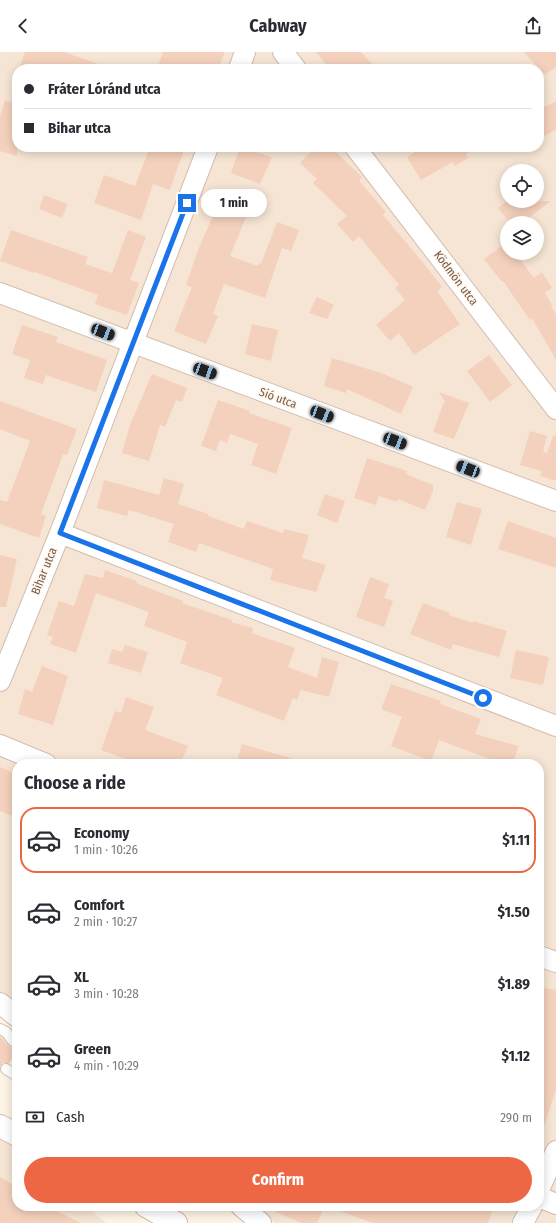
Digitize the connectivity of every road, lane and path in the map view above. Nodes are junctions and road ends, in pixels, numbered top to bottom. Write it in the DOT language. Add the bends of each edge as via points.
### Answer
graph roads {
  1 [pos="245,52"];
  2 [pos="283,52"];
  3 [pos="241,64"];
  4 [pos="292,64"];
  5 [pos="206,152"];
  6 [pos="359,152"];
  7 [pos="0,293"];
  8 [pos="132,343"];
  9 [pos="556,409"];
  10 [pos="556,501"];
  11 [pos="60,533"];
  12 [pos="0,681"];
  13 [pos="556,726"];
  14 [pos="0,746"];
  15 [pos="33,759"];
  16 [pos="544,958"];
  17 [pos="556,962"];
  18 [pos="0,1003"];
  19 [pos="12,1013"];
  20 [pos="0,1029"];
  21 [pos="12,1040"];
  22 [pos="6,1069"];
  23 [pos="12,1073"];
  24 [pos="0,1126"];
  25 [pos="12,1132"];
  26 [pos="556,1151"];
  27 [pos="544,1179"];
  28 [pos="544,1199"];
  29 [pos="556,1204"];
  30 [pos="247,1211"];
  31 [pos="529,1211"];
  32 [pos="261,1223"];
  33 [pos="523,1223"];
  1 -- 3 [label="street"];
  2 -- 4 [label="street"];
  5 -- 8 [label="street, Bihar utca"];
  6 -- 9 [label="street, Ködmön utca"];
  7 -- 8 [label="street, Sió utca"];
  8 -- 10 [label="street, Sió utca"];
  8 -- 11 [label="street, Bihar utca"];
  11 -- 12 [label="street, Bihar utca"];
  11 -- 13 [label="street"];
  14 -- 15 [label="street"];
  16 -- 17 [label="street"];
  18 -- 19 [label="street"];
  20 -- 21 [label="lane"];
  22 -- 23 [label="lane"];
  24 -- 25 [label="main road"];
  26 -- 27 [label="street"];
  28 -- 29 [label="street"];
  30 -- 32 [label="street"];
  31 -- 33 [label="street"];
}
